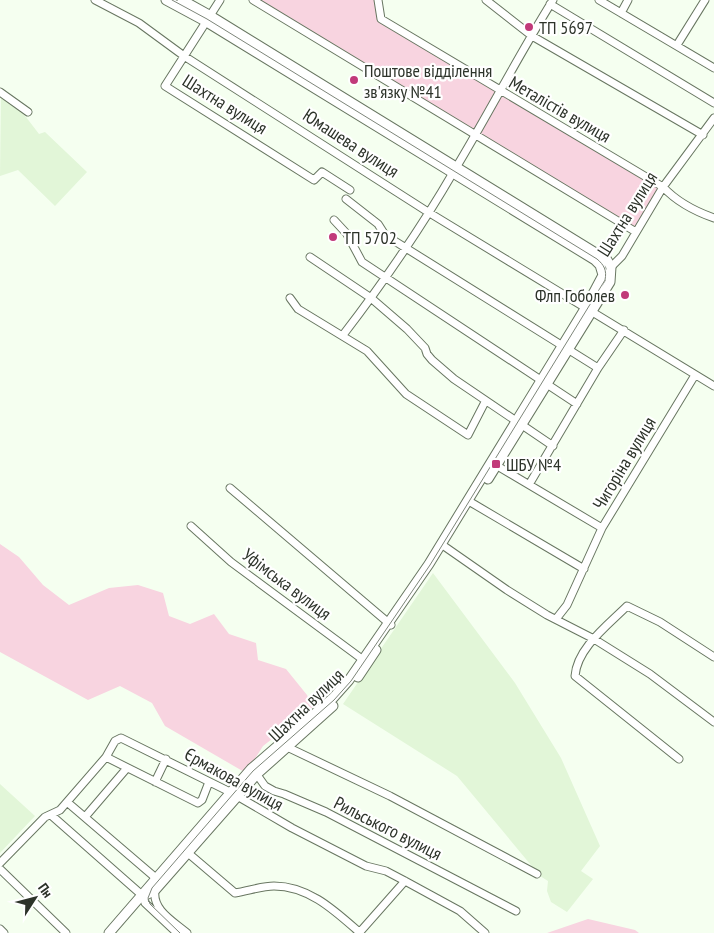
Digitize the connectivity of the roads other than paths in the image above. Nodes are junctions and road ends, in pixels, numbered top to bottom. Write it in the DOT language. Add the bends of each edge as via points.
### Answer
graph roads {
  1 [pos="95,0"];
  2 [pos="166,0"];
  3 [pos="182,0"];
  4 [pos="220,0"];
  5 [pos="253,0"];
  6 [pos="378,0"];
  7 [pos="486,0"];
  8 [pos="599,0"];
  9 [pos="628,0"];
  10 [pos="705,0"];
  11 [pos="552,2"];
  12 [pos="621,13"];
  13 [pos="207,18"];
  14 [pos="532,36"];
  15 [pos="677,46"];
  16 [pos="184,56"];
  17 [pos="714,68"];
  18 [pos="499,90"];
  19 [pos="0,92"];
  20 [pos="714,103"];
  21 [pos="28,112"];
  22 [pos="714,118"];
  23 [pos="711,129"];
  24 [pos="474,134"];
  25 [pos="703,135"];
  26 [pos="455,171"];
  27 [pos="663,187"];
  28 [pos="350,190"];
  29 [pos="346,199"];
  30 [pos="428,212"];
  31 [pos="714,218"];
  32 [pos="334,220"];
  33 [pos="636,232"];
  34 [pos="405,247"];
  35 [pos="310,257"];
  36 [pos="607,269"];
  37 [pos="385,278"];
  38 [pos="290,298"];
  39 [pos="371,298"];
  40 [pos="589,309"];
  41 [pos="624,330"];
  42 [pos="343,335"];
  43 [pos="565,347"];
  44 [pos="598,368"];
  45 [pos="696,375"];
  46 [pos="543,382"];
  47 [pos="714,386"];
  48 [pos="485,402"];
  49 [pos="577,404"];
  50 [pos="519,423"];
  51 [pos="552,446"];
  52 [pos="495,464"];
  53 [pos="530,483"];
  54 [pos="230,488"];
  55 [pos="472,503"];
  56 [pos="191,526"];
  57 [pos="602,528"];
  58 [pos="443,545"];
  59 [pos="584,569"];
  60 [pos="556,619"];
  61 [pos="390,624"];
  62 [pos="594,639"];
  63 [pos="714,657"];
  64 [pos="365,661"];
  65 [pos="714,722"];
  66 [pos="284,745"];
  67 [pos="106,757"];
  68 [pos="166,759"];
  69 [pos="679,759"];
  70 [pos="127,768"];
  71 [pos="254,771"];
  72 [pos="155,782"];
  73 [pos="209,782"];
  74 [pos="233,794"];
  75 [pos="67,802"];
  76 [pos="51,815"];
  77 [pos="84,817"];
  78 [pos="188,853"];
  79 [pos="0,863"];
  80 [pos="0,869"];
  81 [pos="537,874"];
  82 [pos="157,879"];
  83 [pos="405,881"];
  84 [pos="154,895"];
  85 [pos="143,896"];
  86 [pos="516,911"];
  87 [pos="0,929"];
  88 [pos="4,933"];
  89 [pos="66,933"];
  90 [pos="109,933"];
  91 [pos="177,933"];
  92 [pos="187,933"];
  93 [pos="359,933"];
  94 [pos="485,933"];
  1 -- 16 [label="street, Юмашева вулиця" via="139,24"];
  2 -- 13 [label="main road, Юмашева вулиця"];
  3 -- 13 [label="main road, Юмашева вулиця"];
  4 -- 13 [label="street, Шахтна вулиця"];
  5 -- 24 [label="street"];
  6 -- 18 [label="street, Металістів вулиця" via="381,19"];
  7 -- 14 [label="street"];
  8 -- 12 [label="street"];
  9 -- 12 [label="street"];
  10 -- 15 [label="street"];
  11 -- 14 [label="street"];
  11 -- 20 [label="street"];
  12 -- 15 [label="street"];
  13 -- 16 [label="street, Шахтна вулиця"];
  13 -- 26 [label="main road, Юмашева вулиця"];
  14 -- 18 [label="street"];
  14 -- 25 [label="street"];
  15 -- 17 [label="street"];
  16 -- 28 [label="street, Шахтна вулиця" via="165,86 314,180 322,172"];
  16 -- 30 [label="street, Юмашева вулиця"];
  18 -- 24 [label="street"];
  18 -- 27 [label="street, Металістів вулиця"];
  19 -- 21 [label="street"];
  22 -- 23 [label="street, Шахтна вулиця"];
  23 -- 25 [label="street, Шахтна вулиця"];
  24 -- 26 [label="street"];
  24 -- 33 [label="street"];
  25 -- 27 [label="street, Шахтна вулиця"];
  26 -- 30 [label="street"];
  26 -- 36 [label="main road, Юмашева вулиця" via="601,255"];
  27 -- 31 [label="street, Металістів вулиця" via="675,199"];
  27 -- 33 [label="street, Шахтна вулиця"];
  29 -- 34 [label="street" via="378,224 385,235"];
  30 -- 34 [label="street"];
  30 -- 40 [label="street, Юмашева вулиця"];
  32 -- 37 [label="street" via="347,234 362,262"];
  33 -- 36 [label="street, Шахтна вулиця" via="622,256"];
  34 -- 37 [label="street"];
  34 -- 43 [label="street"];
  35 -- 39 [label="street"];
  36 -- 40 [label="main road, Шахтна вулиця" via="610,282"];
  37 -- 39 [label="street"];
  37 -- 46 [label="street"];
  38 -- 42 [label="street" via="298,309"];
  39 -- 42 [label="street"];
  39 -- 48 [label="street" via="407,329 432,360"];
  40 -- 41 [label="street, Юмашева вулиця"];
  40 -- 43 [label="main road, Шахтна вулиця"];
  41 -- 44 [label="street"];
  41 -- 45 [label="street, Юмашева вулиця"];
  42 -- 48 [label="street" via="368,351 406,394 468,435"];
  43 -- 44 [label="street"];
  43 -- 46 [label="main road, Шахтна вулиця"];
  44 -- 49 [label="street"];
  45 -- 47 [label="street, Юмашева вулиця"];
  45 -- 57 [label="street, Чигоріна вулиця"];
  46 -- 49 [label="street"];
  46 -- 50 [label="main road, Шахтна вулиця"];
  48 -- 50 [label="street"];
  49 -- 51 [label="street"];
  50 -- 51 [label="street"];
  50 -- 52 [label="main road, Шахтна вулиця"];
  51 -- 53 [label="street"];
  52 -- 53 [label="street"];
  52 -- 55 [label="main road, Шахтна вулиця"];
  52 -- 58 [label="main road, Шахтна вулиця"];
  53 -- 57 [label="street"];
  54 -- 61 [label="street"];
  55 -- 58 [label="main road, Шахтна вулиця"];
  55 -- 59 [label="street"];
  56 -- 64 [label="street, Уфімська вулиця" via="231,562"];
  57 -- 59 [label="street, Чигоріна вулиця"];
  58 -- 60 [label="street" via="506,590"];
  58 -- 61 [label="main road, Шахтна вулиця"];
  59 -- 60 [label="street, Чигоріна вулиця" via="567,605"];
  60 -- 62 [label="street"];
  61 -- 64 [label="main road, Шахтна вулиця"];
  62 -- 63 [label="street" via="627,606 660,622"];
  62 -- 65 [label="street" via="650,674"];
  62 -- 69 [label="street" via="576,665 576,676"];
  64 -- 66 [label="main road, Шахтна вулиця" via="354,684 337,703"];
  66 -- 71 [label="main road, Шахтна вулиця"];
  66 -- 81 [label="street, Рильського вулиця" via="390,796"];
  67 -- 68 [label="street, Єрмакова вулиця" via="114,741 120,738"];
  67 -- 70 [label="street"];
  67 -- 75 [label="street, Єрмакова вулиця"];
  68 -- 72 [label="street"];
  68 -- 73 [label="street, Єрмакова вулиця"];
  70 -- 72 [label="street"];
  70 -- 77 [label="street"];
  71 -- 74 [label="main road, Шахтна вулиця"];
  71 -- 86 [label="street, Рильського вулиця" via="274,792 326,812"];
  72 -- 73 [label="street" via="198,803"];
  73 -- 74 [label="street, Єрмакова вулиця"];
  74 -- 78 [label="main road, Шахтна вулиця"];
  74 -- 82 [label="main road, Шахтна вулиця"];
  74 -- 83 [label="street, Єрмакова вулиця" via="366,866 386,871"];
  75 -- 76 [label="street, Єрмакова вулиця"];
  75 -- 77 [label="street"];
  76 -- 79 [label="street, Єрмакова вулиця" via="45,817"];
  76 -- 85 [label="street"];
  77 -- 82 [label="street"];
  78 -- 84 [label="main road, Шахтна вулиця"];
  78 -- 93 [label="street" via="235,892 274,886 302,891 329,905"];
  80 -- 89 [label="street"];
  82 -- 85 [label="main road, Шахтна вулиця"];
  83 -- 93 [label="street"];
  83 -- 94 [label="street, Єрмакова вулиця" via="460,911"];
  84 -- 85 [label="main road, Шахтна вулиця"];
  84 -- 92 [label="street" via="157,906"];
  85 -- 90 [label="main road, Шахтна вулиця"];
  85 -- 91 [label="street" via="145,903"];
  87 -- 88 [label="street"];
}
